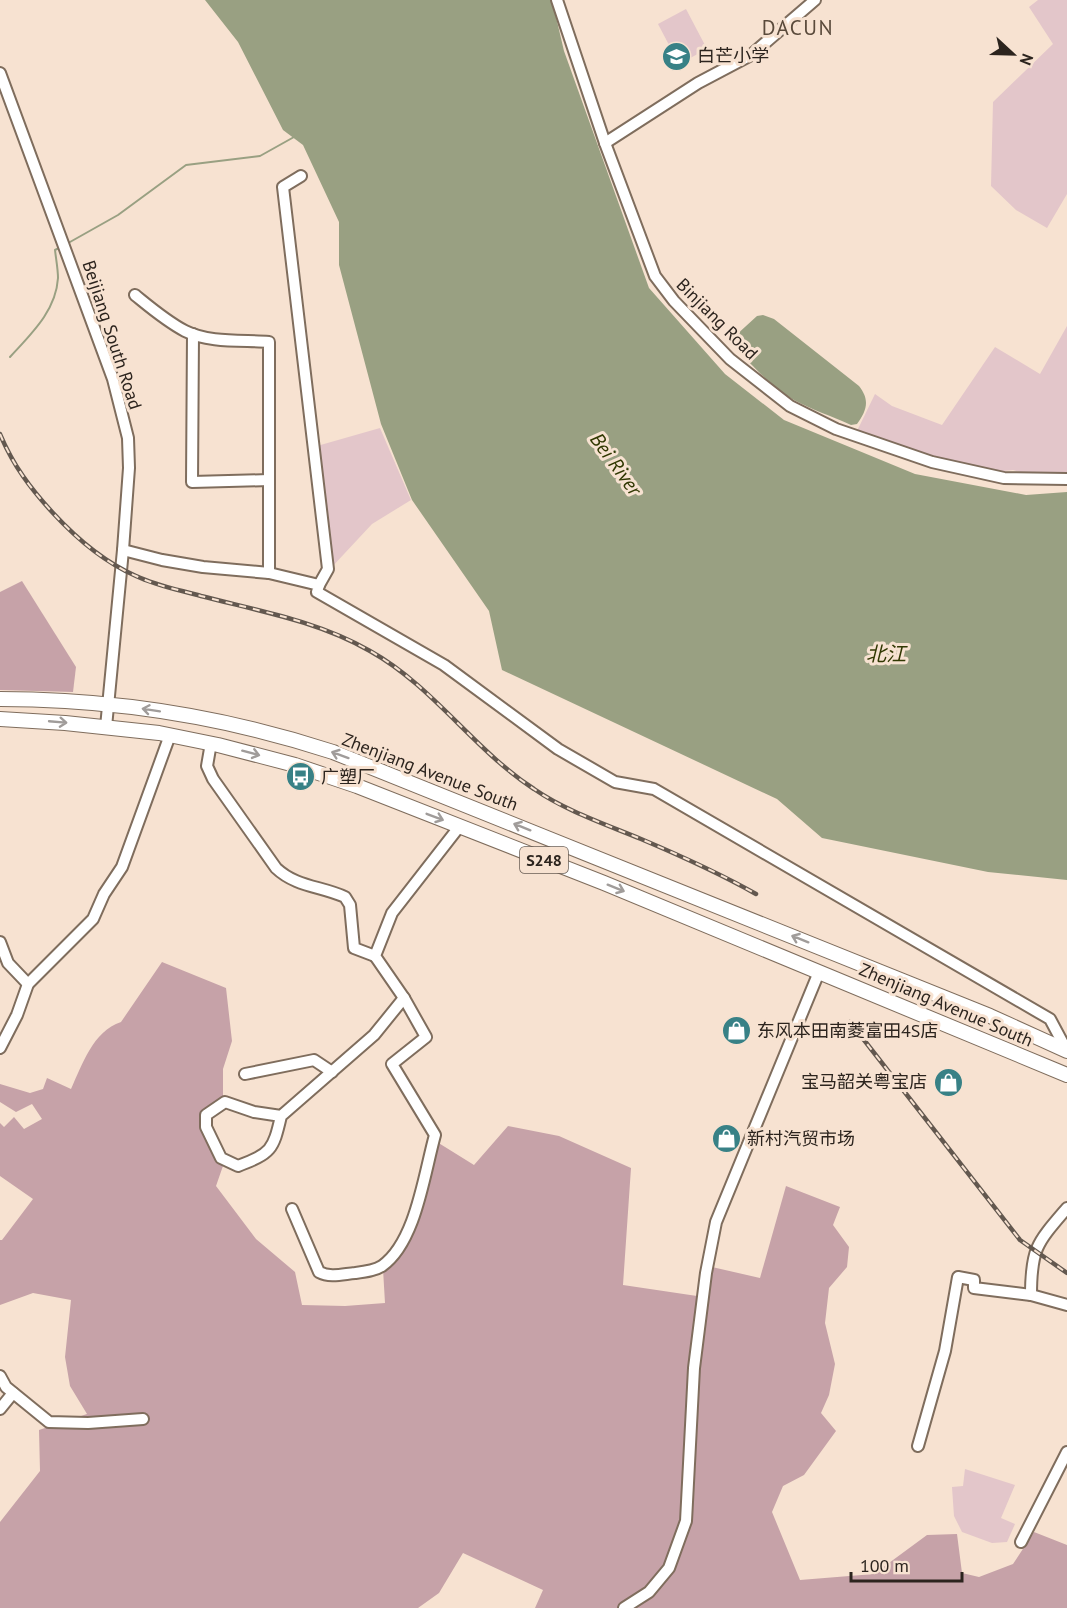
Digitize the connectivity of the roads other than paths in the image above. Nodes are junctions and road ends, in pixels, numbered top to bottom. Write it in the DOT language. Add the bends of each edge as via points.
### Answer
graph roads {
  1 [pos="557,0"];
  2 [pos="815,0"];
  3 [pos="0,73"];
  4 [pos="604,143"];
  5 [pos="301,176"];
  6 [pos="135,295"];
  7 [pos="193,334"];
  8 [pos="1067,479"];
  9 [pos="269,480"];
  10 [pos="123,549"];
  11 [pos="269,573"];
  12 [pos="319,585"];
  13 [pos="0,699"];
  14 [pos="108,705"];
  15 [pos="0,719"];
  16 [pos="106,727"];
  17 [pos="170,735"];
  18 [pos="212,743"];
  19 [pos="459,826"];
  20 [pos="0,942"];
  21 [pos="828,951"];
  22 [pos="375,956"];
  23 [pos="819,972"];
  24 [pos="28,984"];
  25 [pos="404,998"];
  26 [pos="0,1048"];
  27 [pos="1067,1051"];
  28 [pos="332,1072"];
  29 [pos="1063,1073"];
  30 [pos="245,1074"];
  31 [pos="281,1116"];
  32 [pos="1067,1208"];
  33 [pos="292,1209"];
  34 [pos="1031,1295"];
  35 [pos="1067,1305"];
  36 [pos="0,1376"];
  37 [pos="14,1393"];
  38 [pos="0,1409"];
  39 [pos="143,1419"];
  40 [pos="918,1446"];
  41 [pos="1067,1452"];
  42 [pos="1021,1542"];
  43 [pos="624,1608"];
  1 -- 4 [label="street, Binjiang Road"];
  2 -- 4 [label="street" via="751,55 698,83"];
  3 -- 10 [label="street, Beijiang South Road" via="121,409 128,438 129,468"];
  4 -- 8 [label="street, Binjiang Road" via="655,276 730,359 790,406 836,429 932,462 1004,478"];
  5 -- 12 [label="street" via="284,187 328,569"];
  6 -- 7 [label="street" via="158,315"];
  7 -- 9 [label="street" via="269,342"];
  7 -- 9 [label="street" via="192,482"];
  9 -- 11 [label="street"];
  10 -- 11 [label="street" via="203,567"];
  10 -- 14 [label="street, Beijiang South Road"];
  11 -- 12 [label="street"];
  12 -- 27 [label="street" via="317,592 444,665 558,749 615,782 654,789 1050,1019"];
  13 -- 14 [label="main road, Zhenjiang Avenue South / S248"];
  14 -- 16 [label="street, Beijiang South Road"];
  21 -- 14 [label="main road, Zhenjiang Avenue South / S248, one-way" via="333,752 223,722"];
  15 -- 16 [label="main road, Zhenjiang Avenue South / S248, one-way"];
  16 -- 17 [label="main road, Zhenjiang Avenue South / S248"];
  17 -- 18 [label="main road, Zhenjiang Avenue South / S248"];
  17 -- 24 [label="street" via="125,859 95,915"];
  18 -- 19 [label="main road, Zhenjiang Avenue South / S248, one-way" via="295,765"];
  18 -- 22 [label="street" via="207,766 213,779 276,868 304,886 345,897 350,905 354,948"];
  19 -- 22 [label="street" via="392,913"];
  19 -- 23 [label="main road, Zhenjiang Avenue South / S248, one-way"];
  20 -- 24 [label="street" via="8,963"];
  21 -- 23 [label="main road"];
  21 -- 27 [label="main road, Zhenjiang Avenue South / S248"];
  22 -- 25 [label="street"];
  23 -- 29 [label="main road, Zhenjiang Avenue South / S248"];
  23 -- 43 [label="street" via="716,1222 694,1368 686,1521 669,1568 649,1592"];
  24 -- 26 [label="street"];
  25 -- 28 [label="street" via="374,1035"];
  25 -- 33 [label="street" via="426,1037 392,1064 435,1135 415,1213 401,1244 392,1257 374,1270 324,1275 319,1272"];
  27 -- 29 [label="main road, Zhenjiang Avenue South / S248"];
  28 -- 30 [label="street" via="314,1060"];
  28 -- 31 [label="street"];
  31 -- 31 [label="street" via="225,1102 206,1115 207,1127 221,1158 238,1166 267,1154"];
  32 -- 34 [label="street" via="1035,1250"];
  34 -- 35 [label="street"];
  34 -- 40 [label="street" via="974,1288 974,1280 957,1277 945,1352"];
  36 -- 37 [label="street"];
  37 -- 38 [label="street"];
  37 -- 39 [label="street" via="49,1422 88,1424"];
  41 -- 42 [label="street"];
}
